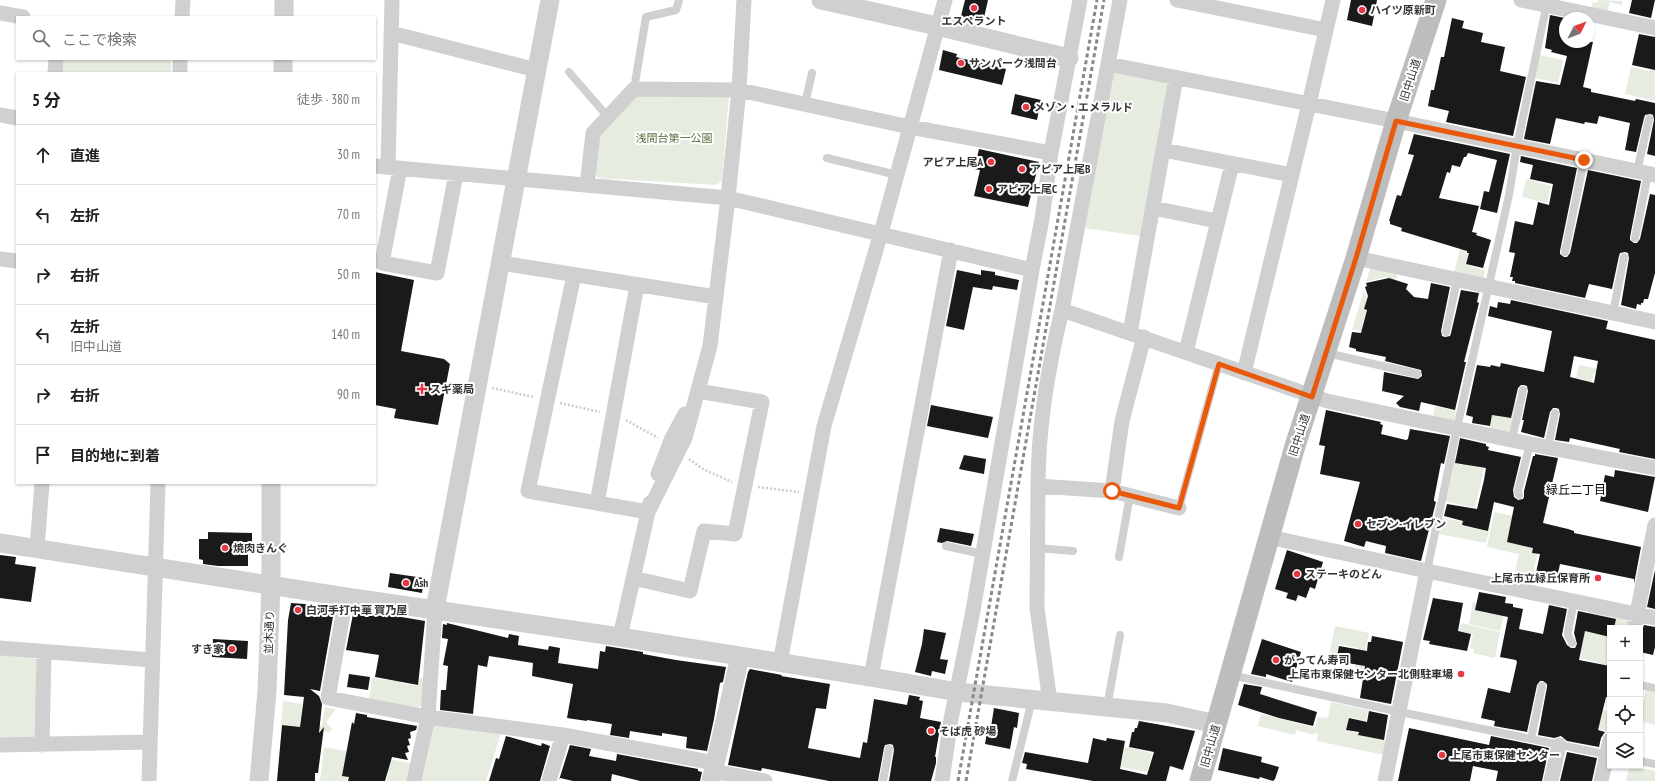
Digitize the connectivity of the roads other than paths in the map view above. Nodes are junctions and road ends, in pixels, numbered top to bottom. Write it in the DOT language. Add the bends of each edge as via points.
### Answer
graph roads {
  1 [pos="183,0"];
  2 [pos="284,0"];
  3 [pos="392,0"];
  4 [pos="550,0"];
  5 [pos="679,0"];
  6 [pos="744,0"];
  7 [pos="821,0"];
  8 [pos="945,0"];
  9 [pos="1080,0"];
  10 [pos="1120,0"];
  11 [pos="1177,0"];
  12 [pos="1333,0"];
  13 [pos="1436,0"];
  14 [pos="1521,0"];
  15 [pos="1547,3"];
  16 [pos="0,13"];
  17 [pos="17,16"];
  18 [pos="182,16"];
  19 [pos="284,16"];
  20 [pos="937,26"];
  21 [pos="1655,28"];
  22 [pos="1326,30"];
  23 [pos="391,33"];
  24 [pos="1069,58"];
  25 [pos="56,60"];
  26 [pos="180,60"];
  27 [pos="283,60"];
  28 [pos="1108,64"];
  29 [pos="537,70"];
  30 [pos="55,72"];
  31 [pos="180,72"];
  32 [pos="282,72"];
  33 [pos="569,72"];
  34 [pos="812,73"];
  35 [pos="1176,78"];
  36 [pos="634,89"];
  37 [pos="739,90"];
  38 [pos="805,104"];
  39 [pos="1310,104"];
  40 [pos="0,116"];
  41 [pos="608,117"];
  42 [pos="16,118"];
  43 [pos="1649,119"];
  44 [pos="1396,121"];
  45 [pos="910,127"];
  46 [pos="1517,146"];
  47 [pos="1163,150"];
  48 [pos="1051,154"];
  49 [pos="827,158"];
  50 [pos="1584,160"];
  51 [pos="1232,164"];
  52 [pos="388,167"];
  53 [pos="1647,173"];
  54 [pos="456,174"];
  55 [pos="897,175"];
  56 [pos="1292,175"];
  57 [pos="517,180"];
  58 [pos="587,186"];
  59 [pos="728,198"];
  60 [pos="1152,208"];
  61 [pos="1217,221"];
  62 [pos="881,233"];
  63 [pos="1635,238"];
  64 [pos="951,250"];
  65 [pos="1565,252"];
  66 [pos="1624,257"];
  67 [pos="1356,258"];
  68 [pos="0,259"];
  69 [pos="16,261"];
  70 [pos="501,263"];
  71 [pos="1032,270"];
  72 [pos="574,275"];
  73 [pos="1457,280"];
  74 [pos="637,285"];
  75 [pos="1488,286"];
  76 [pos="716,297"];
  77 [pos="1062,310"];
  78 [pos="1613,313"];
  79 [pos="1655,322"];
  80 [pos="1446,332"];
  81 [pos="1137,335"];
  82 [pos="1186,352"];
  83 [pos="1326,353"];
  84 [pos="1219,364"];
  85 [pos="1244,373"];
  86 [pos="1417,374"];
  87 [pos="1524,390"];
  88 [pos="698,391"];
  89 [pos="1312,397"];
  90 [pos="1555,413"];
  91 [pos="1457,428"];
  92 [pos="1512,440"];
  93 [pos="1530,444"];
  94 [pos="1548,447"];
  95 [pos="1655,468"];
  96 [pos="42,484"];
  97 [pos="158,484"];
  98 [pos="271,484"];
  99 [pos="1038,486"];
  100 [pos="1112,491"];
  101 [pos="1130,495"];
  102 [pos="1519,495"];
  103 [pos="597,503"];
  104 [pos="1179,508"];
  105 [pos="648,512"];
  106 [pos="1655,525"];
  107 [pos="1269,537"];
  108 [pos="0,543"];
  109 [pos="946,546"];
  110 [pos="1037,548"];
  111 [pos="37,549"];
  112 [pos="1073,551"];
  113 [pos="982,554"];
  114 [pos="1119,557"];
  115 [pos="155,567"];
  116 [pos="1427,571"];
  117 [pos="1650,571"];
  118 [pos="633,578"];
  119 [pos="271,585"];
  120 [pos="346,597"];
  121 [pos="1574,601"];
  122 [pos="435,609"];
  123 [pos="1655,618"];
  124 [pos="1635,621"];
  125 [pos="1120,634"];
  126 [pos="620,637"];
  127 [pos="1572,643"];
  128 [pos="0,648"];
  129 [pos="44,652"];
  130 [pos="740,657"];
  131 [pos="152,660"];
  132 [pos="780,663"];
  133 [pos="1230,674"];
  134 [pos="871,677"];
  135 [pos="1542,686"];
  136 [pos="1643,686"];
  137 [pos="1655,688"];
  138 [pos="958,692"];
  139 [pos="1041,701"];
  140 [pos="1108,707"];
  141 [pos="1400,712"];
  142 [pos="428,717"];
  143 [pos="1216,724"];
  144 [pos="563,735"];
  145 [pos="1531,739"];
  146 [pos="150,742"];
  147 [pos="42,744"];
  148 [pos="1559,745"];
  149 [pos="0,746"];
  150 [pos="889,749"];
  151 [pos="1607,750"];
  152 [pos="1607,758"];
  153 [pos="1643,762"];
  154 [pos="1655,764"];
  155 [pos="713,772"];
  156 [pos="149,781"];
  157 [pos="259,781"];
  158 [pos="414,781"];
  159 [pos="549,781"];
  160 [pos="765,781"];
  161 [pos="884,781"];
  162 [pos="942,781"];
  163 [pos="1012,781"];
  164 [pos="1200,781"];
  165 [pos="1385,781"];
  166 [pos="1551,781"];
  167 [pos="1601,781"];
  1 -- 18 [label="street"];
  2 -- 19 [label="street"];
  3 -- 23 [label="street"];
  4 -- 29 [label="street"];
  5 -- 36 [label="lane" via="676,10 646,16"];
  6 -- 37 [label="street"];
  7 -- 20 [label="street"];
  8 -- 20 [label="street"];
  9 -- 24 [label="street"];
  10 -- 28 [label="street"];
  11 -- 22 [label="street"];
  12 -- 22 [label="street"];
  13 -- 44 [label="main road, 旧中山道"];
  14 -- 15 [label="street"];
  15 -- 21 [label="street"];
  15 -- 46 [label="lane"];
  16 -- 17 [label="street"];
  20 -- 24 [label="street"];
  20 -- 45 [label="street"];
  22 -- 39 [label="street"];
  23 -- 29 [label="street"];
  23 -- 52 [label="street"];
  24 -- 48 [label="street"];
  25 -- 30 [label="street"];
  26 -- 31 [label="street"];
  27 -- 32 [label="street"];
  28 -- 35 [label="street"];
  28 -- 77 [label="street"];
  29 -- 57 [label="street"];
  33 -- 41 [label="lane"];
  34 -- 38 [label="lane"];
  35 -- 39 [label="street"];
  35 -- 47 [label="street"];
  36 -- 37 [label="street"];
  36 -- 41 [label="street"];
  37 -- 38 [label="street"];
  37 -- 59 [label="street"];
  38 -- 45 [label="street"];
  39 -- 44 [label="street"];
  39 -- 56 [label="street"];
  40 -- 42 [label="street"];
  41 -- 58 [label="street" via="593,133"];
  43 -- 53 [label="lane"];
  44 -- 46 [label="street"];
  44 -- 67 [label="main road, 旧中山道"];
  45 -- 48 [label="street"];
  45 -- 55 [label="street"];
  46 -- 50 [label="street"];
  46 -- 75 [label="lane" via="1509,195"];
  47 -- 51 [label="street"];
  47 -- 60 [label="street"];
  48 -- 71 [label="street"];
  49 -- 55 [label="lane"];
  50 -- 53 [label="street"];
  50 -- 65 [label="lane"];
  51 -- 56 [label="street"];
  51 -- 61 [label="street"];
  52 -- 54 [label="street"];
  52 -- 54 [label="street" via="382,263 437,273"];
  53 -- 63 [label="lane"];
  54 -- 57 [label="street"];
  55 -- 62 [label="street"];
  56 -- 85 [label="street"];
  57 -- 58 [label="street"];
  57 -- 70 [label="street"];
  58 -- 59 [label="street"];
  59 -- 62 [label="street"];
  59 -- 76 [label="street"];
  60 -- 61 [label="street"];
  60 -- 81 [label="street"];
  61 -- 82 [label="street"];
  62 -- 64 [label="street"];
  62 -- 132 [label="street" via="824,426"];
  64 -- 71 [label="street"];
  64 -- 134 [label="street"];
  66 -- 78 [label="lane"];
  67 -- 73 [label="street"];
  67 -- 83 [label="main road, 旧中山道"];
  68 -- 69 [label="street"];
  70 -- 72 [label="street"];
  70 -- 122 [label="street"];
  71 -- 113 [label="street"];
  72 -- 74 [label="street"];
  72 -- 103 [label="street" via="528,491"];
  73 -- 75 [label="street"];
  73 -- 80 [label="lane"];
  74 -- 76 [label="street"];
  74 -- 103 [label="street"];
  75 -- 78 [label="street"];
  75 -- 91 [label="lane"];
  76 -- 88 [label="street" via="710,346"];
  77 -- 81 [label="street"];
  77 -- 99 [label="street" via="1045,401 1038,459"];
  78 -- 79 [label="street"];
  81 -- 82 [label="street"];
  81 -- 100 [label="street"];
  82 -- 84 [label="street"];
  83 -- 86 [label="lane"];
  83 -- 89 [label="main road, 旧中山道"];
  84 -- 85 [label="street"];
  84 -- 104 [label="lane"];
  85 -- 89 [label="street"];
  87 -- 92 [label="lane"];
  88 -- 105 [label="street" via="673,449 660,466"];
  88 -- 118 [label="street" via="762,402 735,534 704,531 690,591"];
  89 -- 91 [label="street"];
  89 -- 107 [label="main road, 旧中山道"];
  90 -- 94 [label="lane"];
  91 -- 92 [label="street"];
  91 -- 116 [label="lane"];
  92 -- 93 [label="street"];
  93 -- 94 [label="street"];
  93 -- 102 [label="lane"];
  94 -- 95 [label="street"];
  96 -- 111 [label="street"];
  97 -- 115 [label="street"];
  98 -- 119 [label="street, 並木通り"];
  99 -- 100 [label="street"];
  99 -- 110 [label="street"];
  100 -- 101 [label="street"];
  101 -- 104 [label="street"];
  101 -- 114 [label="lane"];
  103 -- 105 [label="street"];
  105 -- 118 [label="street"];
  106 -- 117 [label="street"];
  107 -- 116 [label="street"];
  107 -- 133 [label="main road, 旧中山道"];
  108 -- 111 [label="street"];
  109 -- 113 [label="lane"];
  110 -- 112 [label="lane"];
  110 -- 139 [label="street"];
  111 -- 115 [label="street"];
  113 -- 138 [label="street"];
  115 -- 119 [label="street"];
  115 -- 131 [label="street"];
  116 -- 121 [label="street"];
  116 -- 141 [label="street"];
  117 -- 124 [label="street"];
  118 -- 126 [label="street"];
  119 -- 120 [label="street"];
  119 -- 157 [label="street, 並木通り" via="267,691"];
  120 -- 122 [label="street"];
  120 -- 142 [label="street" via="328,698"];
  121 -- 124 [label="street"];
  121 -- 127 [label="lane" via="1568,632"];
  122 -- 126 [label="street"];
  122 -- 142 [label="street"];
  123 -- 124 [label="street"];
  125 -- 140 [label="lane"];
  126 -- 130 [label="street"];
  128 -- 129 [label="street"];
  129 -- 131 [label="street"];
  129 -- 147 [label="street"];
  130 -- 132 [label="street"];
  130 -- 155 [label="street"];
  131 -- 146 [label="street"];
  132 -- 134 [label="street"];
  133 -- 141 [label="lane"];
  133 -- 143 [label="main road, 旧中山道"];
  134 -- 138 [label="street"];
  135 -- 145 [label="lane"];
  136 -- 137 [label="lane"];
  138 -- 139 [label="street"];
  138 -- 162 [label="street" via="951,719"];
  139 -- 140 [label="street"];
  139 -- 163 [label="lane"];
  140 -- 143 [label="street" via="1167,713"];
  141 -- 145 [label="lane"];
  141 -- 165 [label="street"];
  142 -- 144 [label="street"];
  142 -- 158 [label="street"];
  143 -- 164 [label="main road, 旧中山道"];
  144 -- 155 [label="street"];
  144 -- 159 [label="street"];
  145 -- 148 [label="lane"];
  146 -- 147 [label="street"];
  146 -- 156 [label="street"];
  147 -- 149 [label="street"];
  148 -- 151 [label="lane"];
  148 -- 166 [label="street"];
  150 -- 161 [label="lane"];
  152 -- 167 [label="street"];
  153 -- 154 [label="lane"];
  155 -- 160 [label="street"];
}
